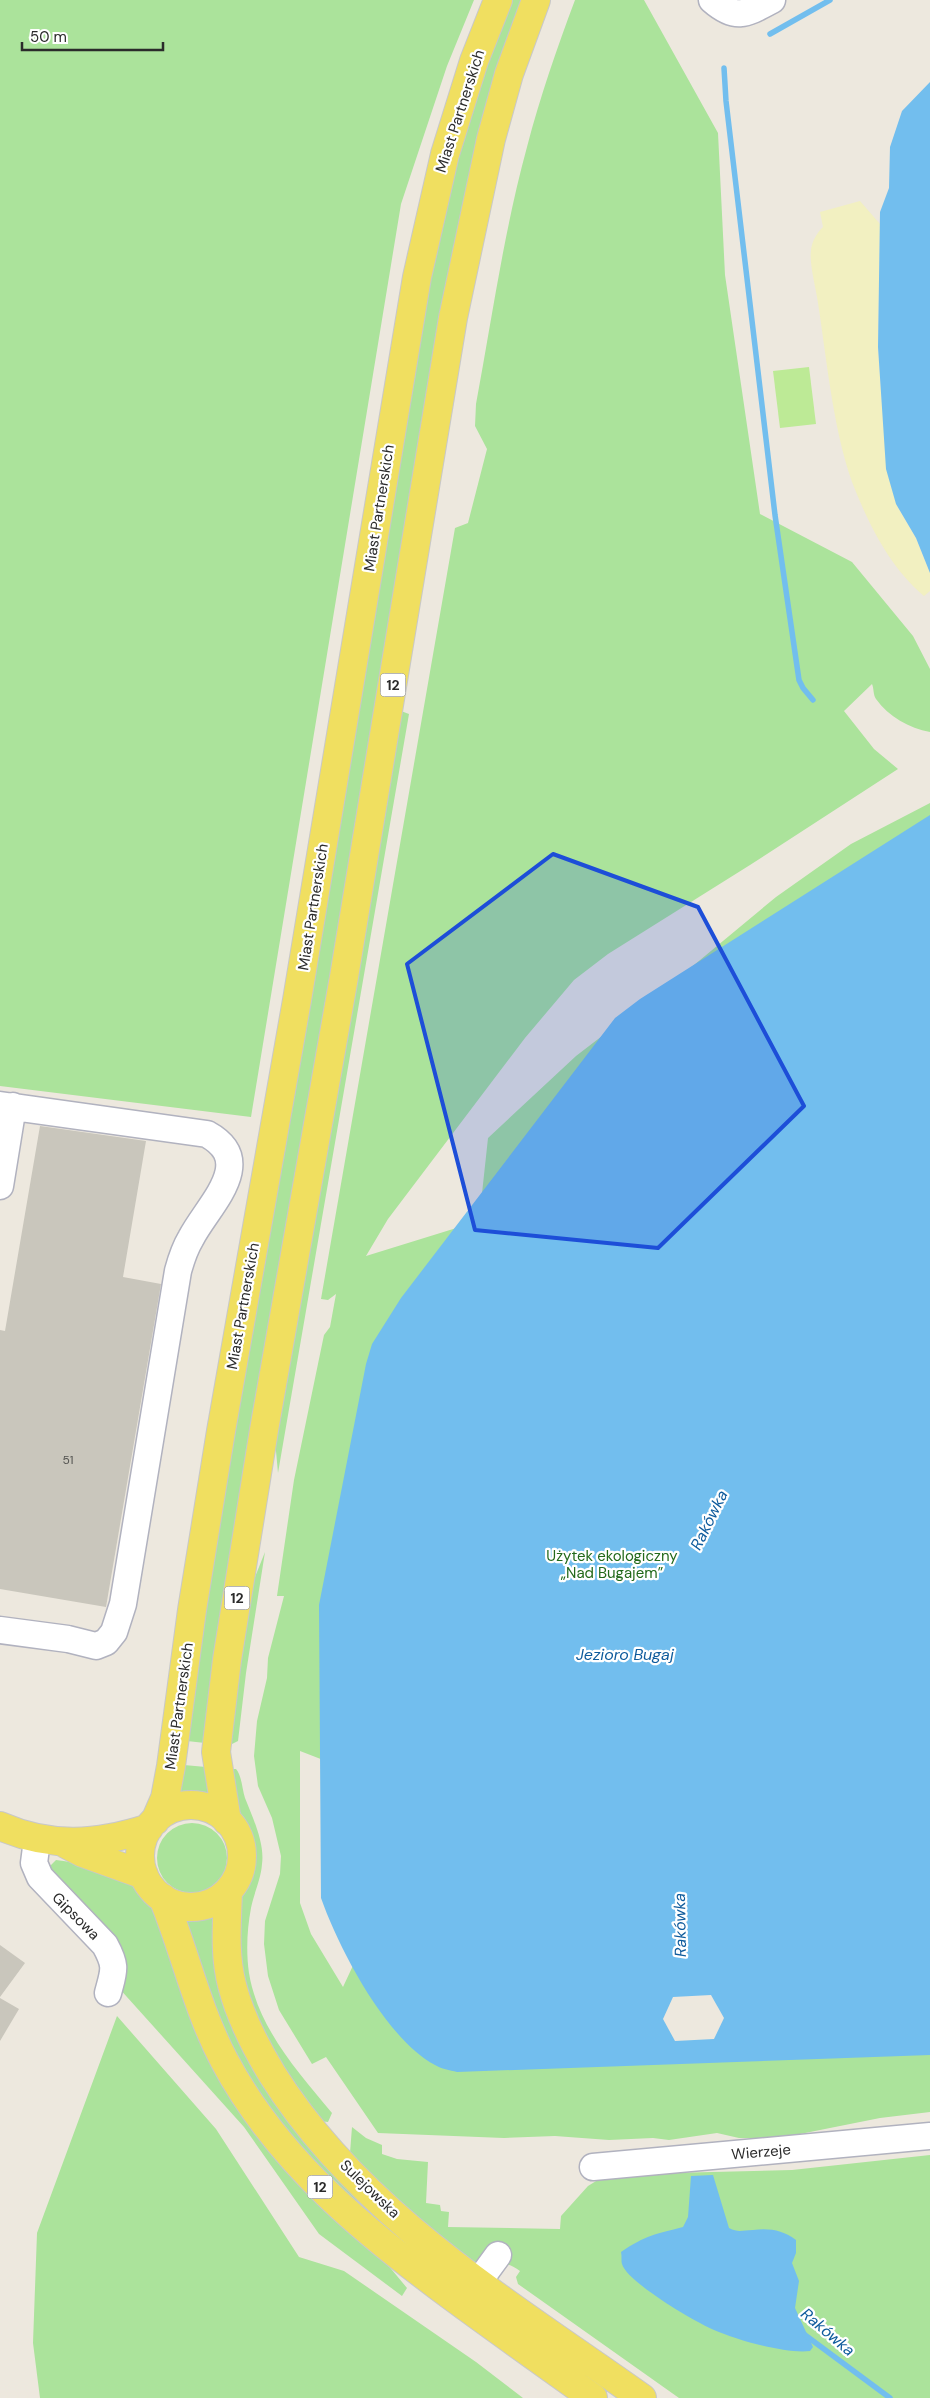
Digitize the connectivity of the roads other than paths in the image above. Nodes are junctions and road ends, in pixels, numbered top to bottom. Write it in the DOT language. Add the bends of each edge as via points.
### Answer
graph roads {
  1 [pos="498,0"];
  2 [pos="536,0"];
  3 [pos="712,0"];
  4 [pos="772,0"];
  5 [pos="7,1105"];
  6 [pos="0,1186"];
  7 [pos="0,1630"];
  8 [pos="227,1821"];
  9 [pos="152,1824"];
  10 [pos="0,1826"];
  11 [pos="37,1840"];
  12 [pos="64,1843"];
  13 [pos="144,1874"];
  14 [pos="228,1891"];
  15 [pos="163,1898"];
  16 [pos="108,1993"];
  17 [pos="930,2136"];
  18 [pos="593,2167"];
  19 [pos="498,2255"];
  20 [pos="479,2281"];
  21 [pos="593,2398"];
  22 [pos="642,2398"];
  1 -- 9 [label="main road, Miast Partnerskich / 12" via="451,132 418,276 220,1440 171,1766 165,1798"];
  2 -- 8 [label="main road, 12" via="509,74 463,262 346,967 264,1430 227,1660 216,1752"];
  3 -- 4 [label="street" via="736,15"];
  5 -- 6 [label="street"];
  5 -- 7 [label="street" via="207,1134 220,1141 229,1156 228,1180 191,1238 178,1271 123,1604 114,1632 106,1642 96,1646"];
  8 -- 9 [label="main road, 12" via="204,1807 186,1806 170,1810"];
  8 -- 14 [label="main road, 12" via="237,1835 242,1854 239,1874"];
  9 -- 12 [label="main road" via="128,1835"];
  9 -- 13 [label="main road, 12" via="140,1856"];
  10 -- 11 [label="main road"];
  11 -- 12 [label="main road"];
  11 -- 16 [label="street, Gipsowa" via="34,1863 40,1877 112,1956 115,1968"];
  12 -- 13 [label="main road"];
  13 -- 15 [label="main road, 12" via="155,1892"];
  14 -- 15 [label="main road, 12" via="212,1903 197,1906 182,1906"];
  14 -- 20 [label="main road, Sulejowska / 12" via="226,1947 231,1984 254,2042 283,2091 323,2142 371,2194"];
  15 -- 21 [label="main road, 12" via="214,2041 245,2098 284,2150 383,2245"];
  17 -- 18 [label="street, Wierzeje"];
  19 -- 20 [label="street"];
  20 -- 22 [label="main road, Sulejowska / 12"];
}
